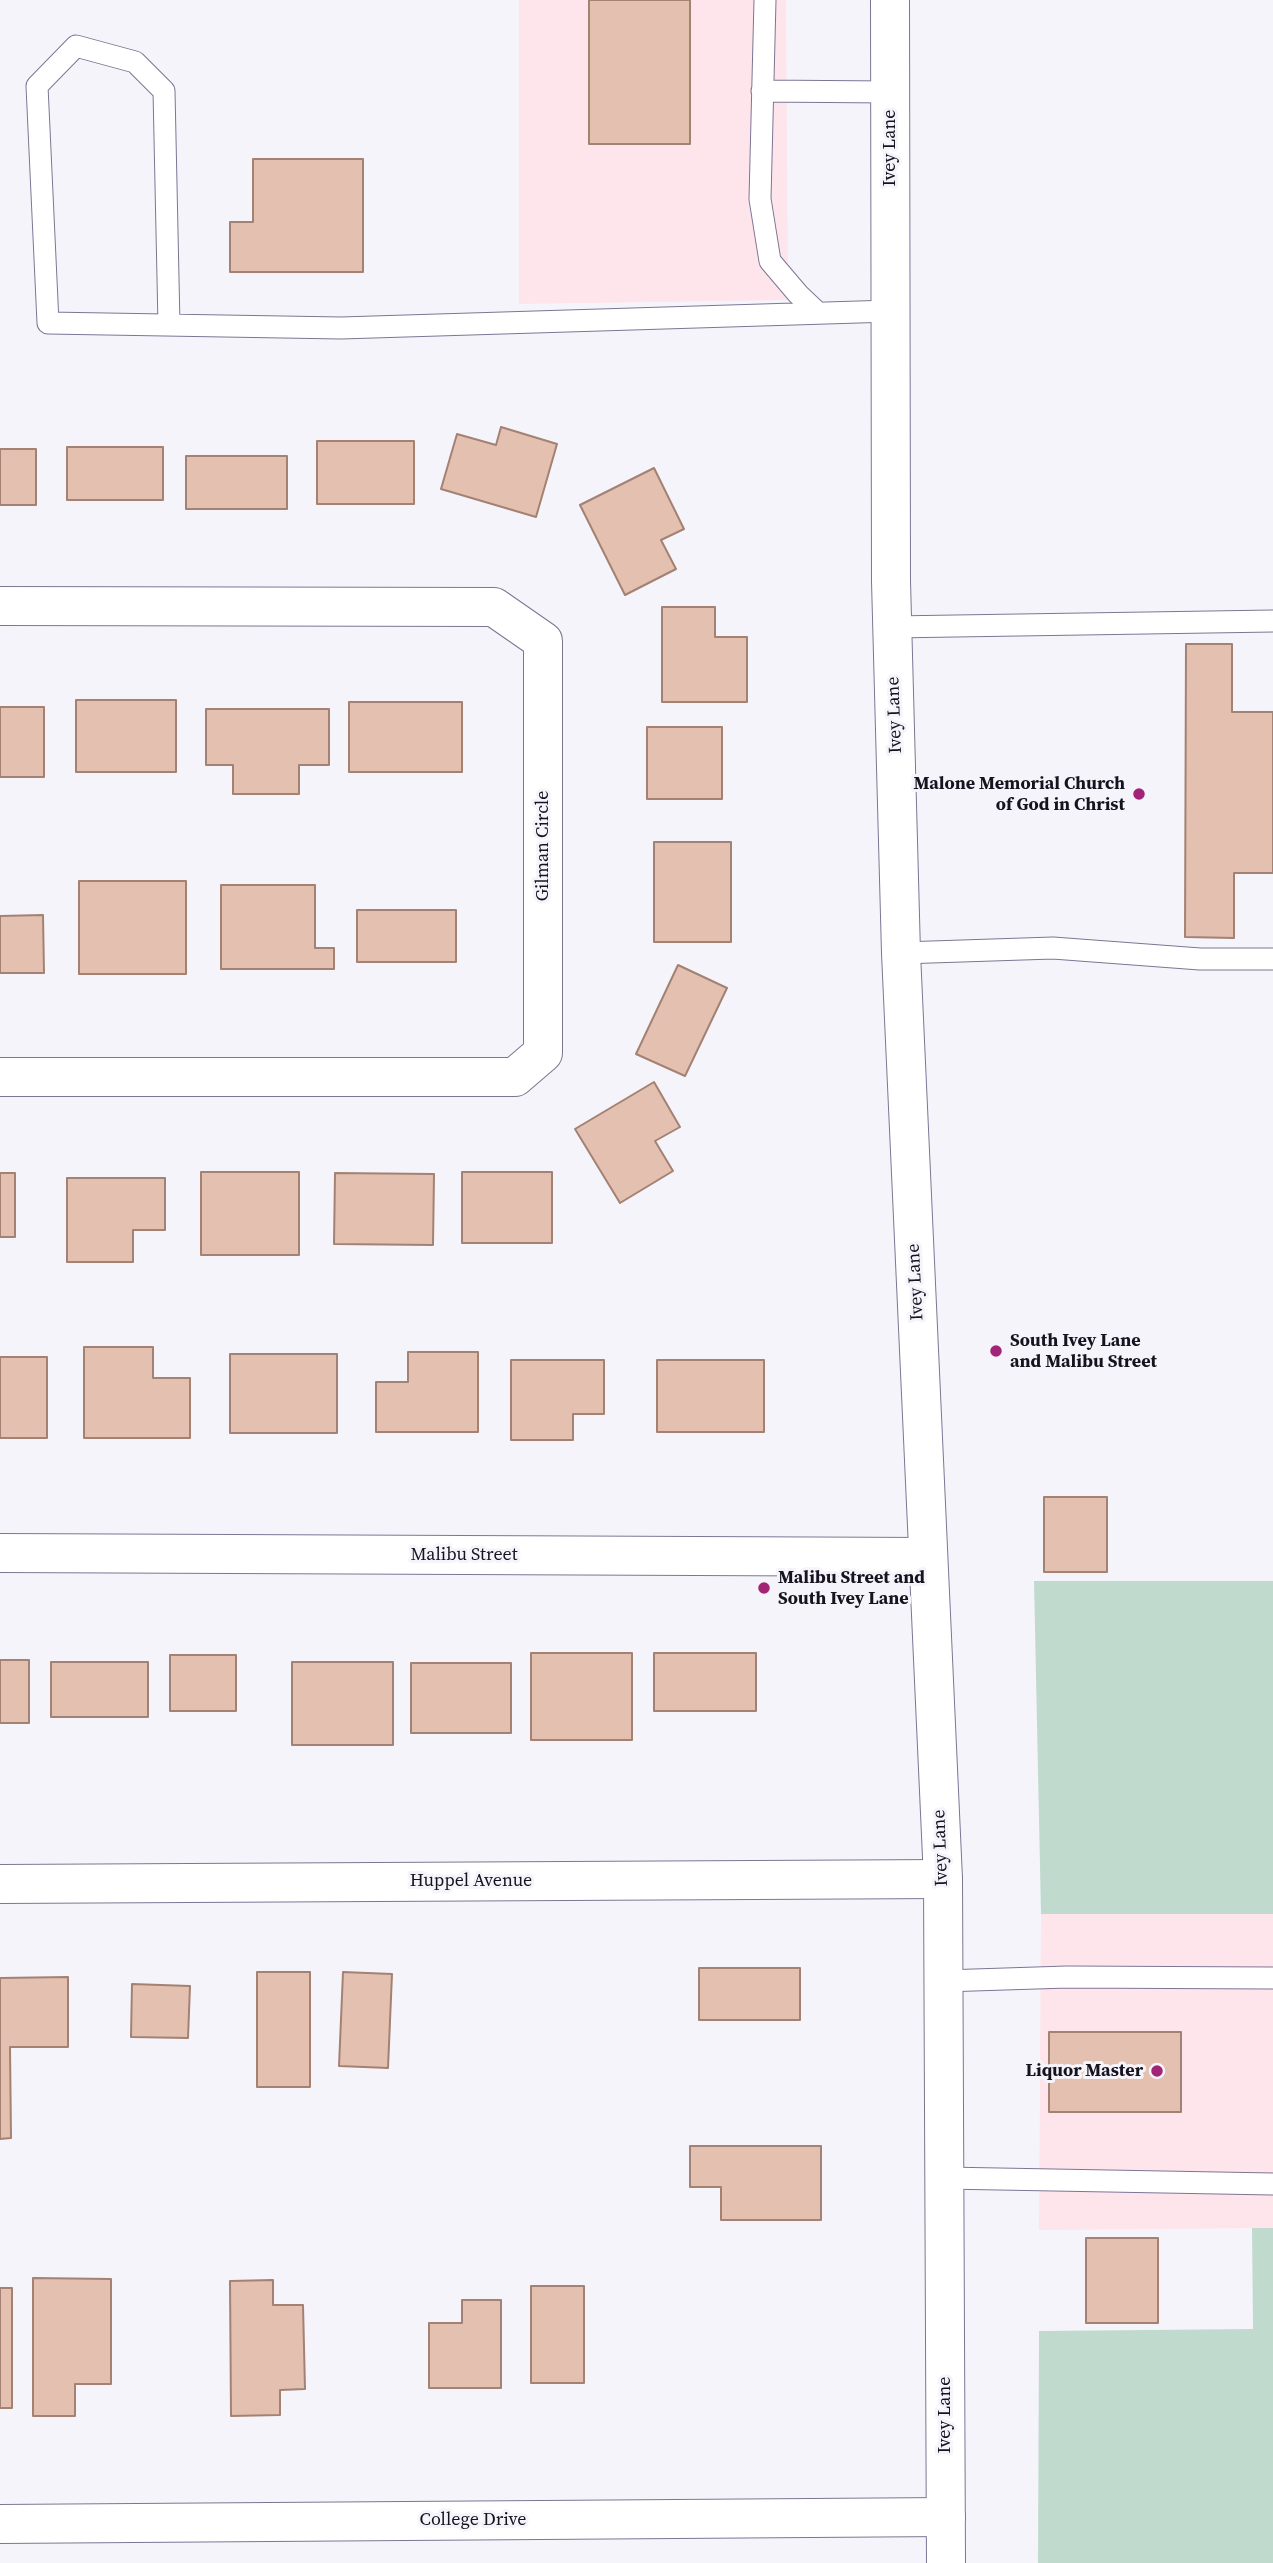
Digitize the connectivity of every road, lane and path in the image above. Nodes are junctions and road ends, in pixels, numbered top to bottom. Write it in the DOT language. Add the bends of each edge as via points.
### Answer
graph roads {
  1 [pos="765,0"];
  2 [pos="890,0"];
  3 [pos="762,91"];
  4 [pos="890,92"];
  5 [pos="891,311"];
  6 [pos="818,313"];
  7 [pos="169,325"];
  8 [pos="0,606"];
  9 [pos="1273,621"];
  10 [pos="892,627"];
  11 [pos="901,953"];
  12 [pos="1273,959"];
  13 [pos="0,1077"];
  14 [pos="0,1553"];
  15 [pos="928,1557"];
  16 [pos="943,1879"];
  17 [pos="0,1884"];
  18 [pos="1273,1978"];
  19 [pos="943,1981"];
  20 [pos="944,2178"];
  21 [pos="1273,2184"];
  22 [pos="946,2517"];
  23 [pos="0,2524"];
  24 [pos="946,2563"];
  1 -- 3 [label="lane"];
  2 -- 4 [label="street, Ivey Lane"];
  3 -- 4 [label="lane"];
  3 -- 6 [label="lane" via="760,199 770,261"];
  4 -- 5 [label="street, Ivey Lane"];
  5 -- 6 [label="lane"];
  5 -- 10 [label="street, Ivey Lane"];
  6 -- 7 [label="lane" via="341,328"];
  7 -- 7 [label="lane" via="48,323 37,86 76,46 135,62 164,91"];
  8 -- 13 [label="street, Gilman Circle" via="494,607 543,641 543,1053 515,1077"];
  9 -- 10 [label="lane"];
  10 -- 11 [label="street, Ivey Lane"];
  11 -- 12 [label="lane" via="1053,948 1200,959"];
  11 -- 15 [label="street, Ivey Lane"];
  14 -- 15 [label="street, Malibu Street"];
  15 -- 16 [label="street, Ivey Lane"];
  16 -- 17 [label="street, Huppel Avenue"];
  16 -- 19 [label="street, Ivey Lane"];
  18 -- 19 [label="lane"];
  19 -- 20 [label="street, Ivey Lane"];
  20 -- 21 [label="lane"];
  20 -- 22 [label="street, Ivey Lane"];
  22 -- 23 [label="street, College Drive"];
  22 -- 24 [label="street, Ivey Lane"];
}
